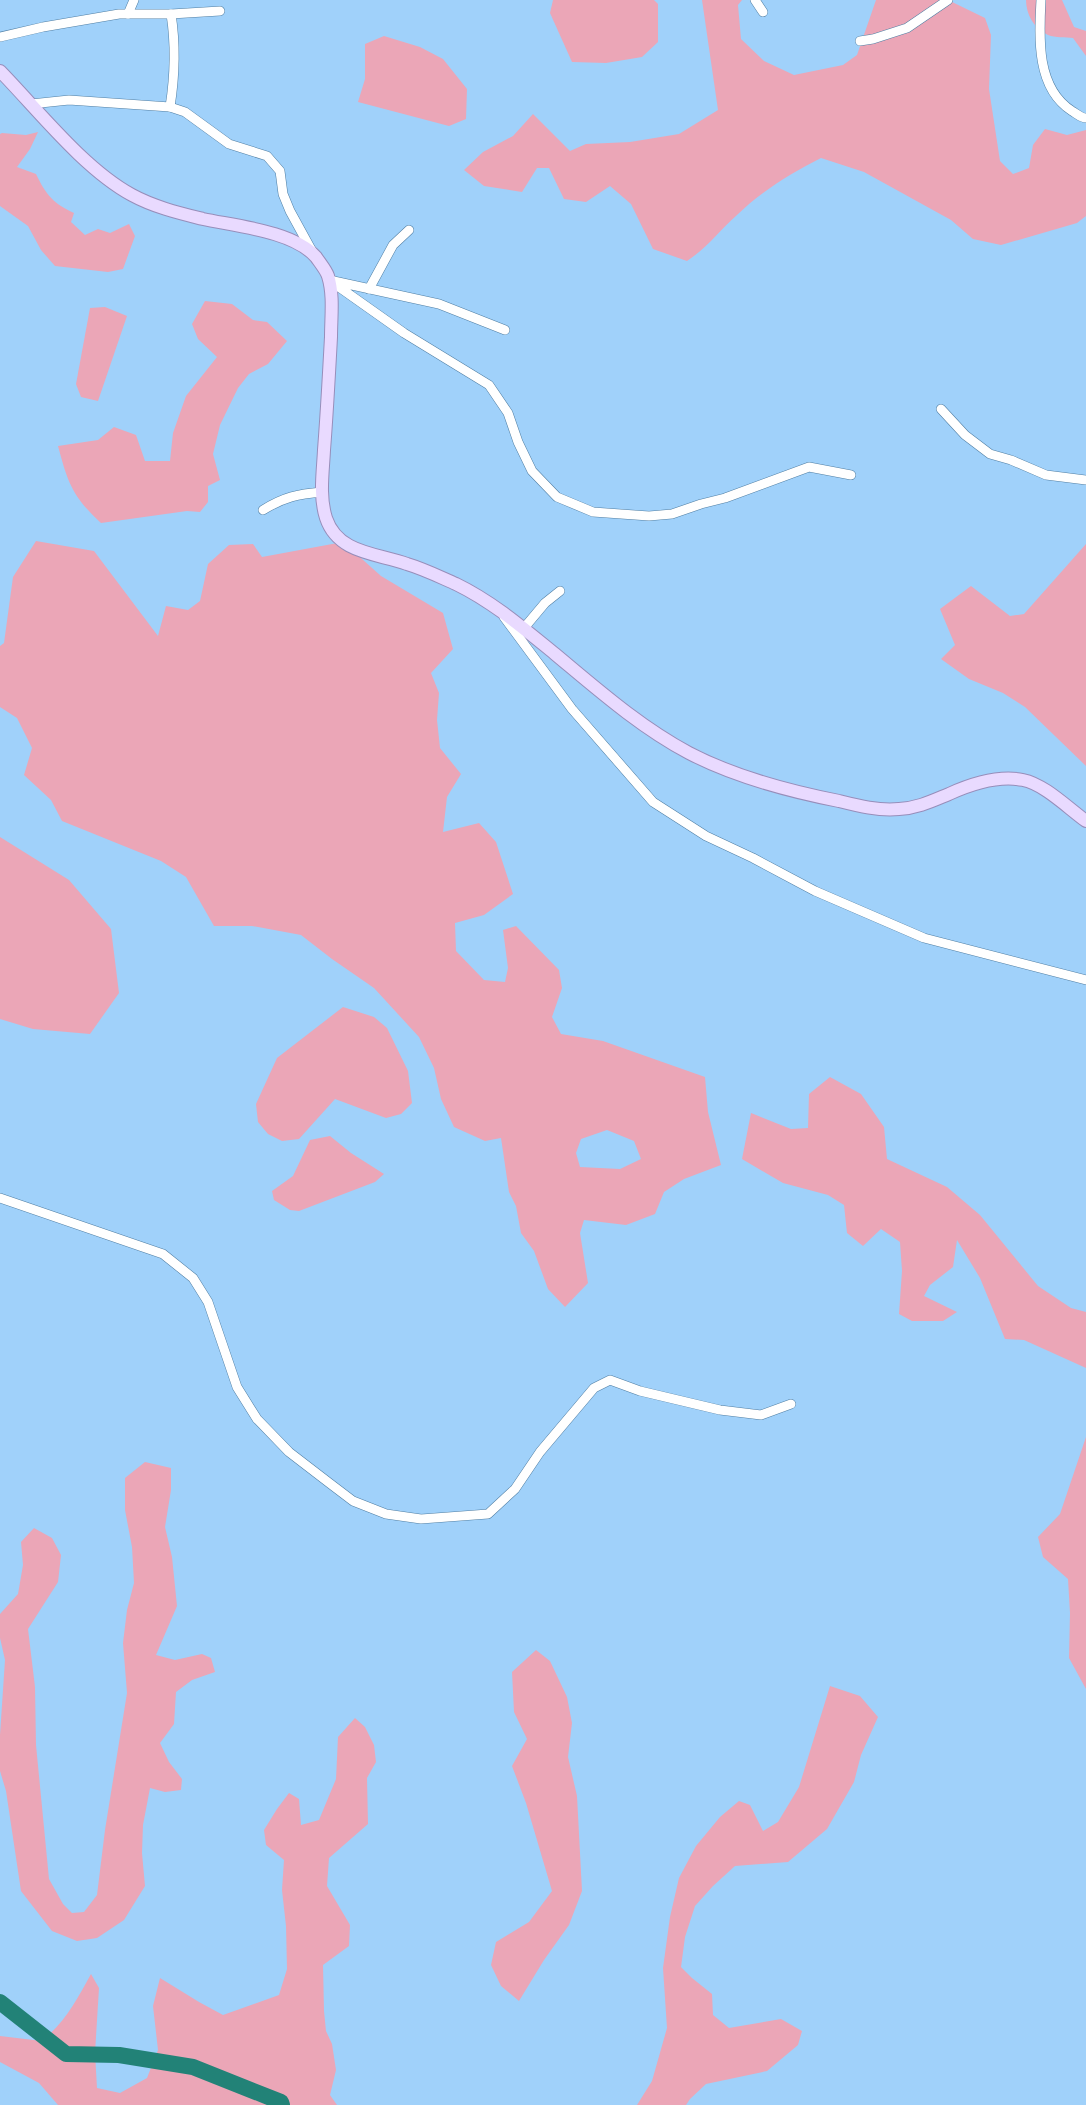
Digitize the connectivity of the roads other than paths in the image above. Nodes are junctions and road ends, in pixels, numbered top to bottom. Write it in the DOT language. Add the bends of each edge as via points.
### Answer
graph roads {
  1 [pos="134,0"];
  2 [pos="755,0"];
  3 [pos="948,0"];
  4 [pos="1041,0"];
  5 [pos="220,11"];
  6 [pos="763,12"];
  7 [pos="128,14"];
  8 [pos="171,14"];
  9 [pos="0,37"];
  10 [pos="860,41"];
  11 [pos="0,71"];
  12 [pos="32,104"];
  13 [pos="170,107"];
  14 [pos="1086,118"];
  15 [pos="410,230"];
  16 [pos="314,254"];
  17 [pos="328,280"];
  18 [pos="369,289"];
  19 [pos="506,330"];
  20 [pos="941,409"];
  21 [pos="851,475"];
  22 [pos="1086,480"];
  23 [pos="322,492"];
  24 [pos="263,510"];
  25 [pos="560,591"];
  26 [pos="496,606"];
  27 [pos="524,628"];
  28 [pos="1086,821"];
  29 [pos="1086,980"];
  30 [pos="0,1198"];
  31 [pos="790,1404"];
  1 -- 7 [label="street"];
  2 -- 6 [label="street"];
  3 -- 10 [label="street" via="907,28"];
  4 -- 14 [label="street" via="1040,34 1046,81 1062,105"];
  5 -- 8 [label="street"];
  7 -- 8 [label="street"];
  7 -- 9 [label="street" via="43,27"];
  8 -- 13 [label="street" via="175,37 175,76"];
  11 -- 12 [label="main road"];
  12 -- 13 [label="street" via="69,100"];
  12 -- 16 [label="main road" via="82,157 112,183 135,196 163,208 292,240"];
  13 -- 16 [label="street" via="185,112 230,144 267,156 280,171 283,194"];
  15 -- 18 [label="street" via="393,245"];
  16 -- 17 [label="main road" via="328,274"];
  17 -- 18 [label="street"];
  17 -- 21 [label="street" via="404,333 488,385 508,413 532,471 557,497 593,512 649,516 672,514 725,498 809,467"];
  17 -- 23 [label="main road" via="332,307"];
  18 -- 19 [label="street" via="439,304"];
  20 -- 22 [label="street" via="965,435 990,454 1046,475"];
  23 -- 24 [label="street" via="299,494 279,500"];
  23 -- 26 [label="main road" via="327,520 334,533 353,549 420,569"];
  25 -- 27 [label="street" via="545,603"];
  26 -- 27 [label="main road"];
  26 -- 29 [label="street" via="572,709 653,802 706,836 815,891 924,938"];
  27 -- 28 [label="main road" via="609,698 649,727 688,752 732,772 828,799 896,810 917,807 952,792 1003,778 1024,780 1039,786"];
  30 -- 31 [label="street" via="163,1254 193,1278 208,1302 237,1387 257,1419 289,1452 353,1501 386,1514 421,1519 488,1514 515,1489 540,1452 594,1388 610,1380 640,1391 720,1410 761,1414"];
}
